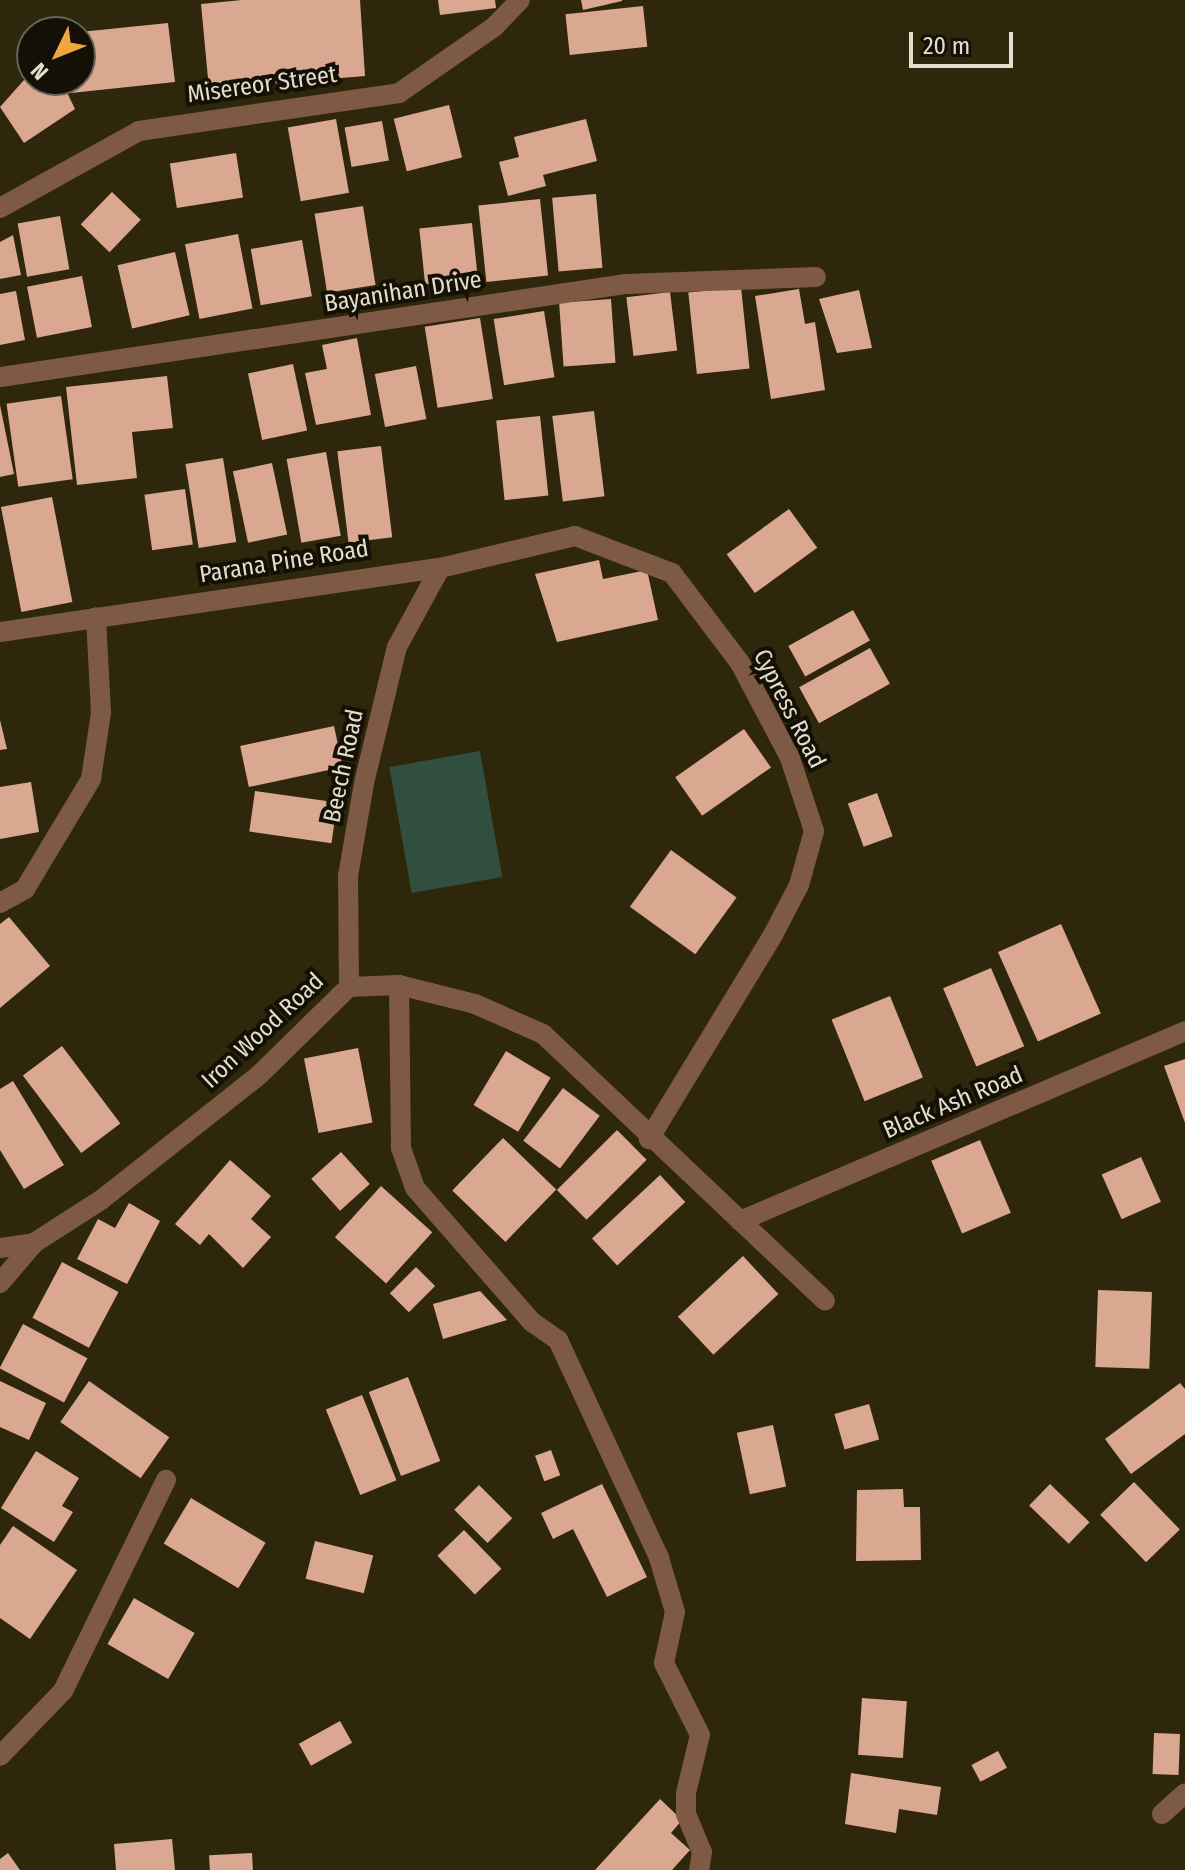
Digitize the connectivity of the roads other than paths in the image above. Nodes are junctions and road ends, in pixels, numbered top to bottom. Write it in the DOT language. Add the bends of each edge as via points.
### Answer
graph roads {
  1 [pos="520,0"];
  2 [pos="0,208"];
  3 [pos="816,277"];
  4 [pos="0,377"];
  5 [pos="575,536"];
  6 [pos="440,568"];
  7 [pos="96,617"];
  8 [pos="0,632"];
  9 [pos="0,903"];
  10 [pos="399,985"];
  11 [pos="349,987"];
  12 [pos="1185,1031"];
  13 [pos="649,1139"];
  14 [pos="740,1221"];
  15 [pos="34,1243"];
  16 [pos="0,1248"];
  17 [pos="0,1283"];
  18 [pos="825,1301"];
  19 [pos="166,1480"];
  20 [pos="0,1756"];
  21 [pos="1185,1793"];
  22 [pos="1162,1814"];
  23 [pos="699,1870"];
  1 -- 2 [label="street, Misereor Street" via="494,27 399,93 139,131"];
  3 -- 4 [label="street, Bayanihan Drive" via="626,284"];
  5 -- 6 [label="street, Parana Pine Road"];
  5 -- 13 [label="street, Cypress Road" via="672,573 740,663 790,758 814,831 799,885 773,935"];
  6 -- 7 [label="street, Parana Pine Road"];
  6 -- 11 [label="street, Beech Road" via="397,647 364,783 348,876"];
  7 -- 8 [label="street, Parana Pine Road"];
  7 -- 9 [label="street" via="101,713 91,779 25,889"];
  10 -- 11 [label="street, Iron Wood Road"];
  10 -- 13 [label="street, Iron Wood Road" via="475,1004 543,1034"];
  10 -- 23 [label="street" via="401,1148 415,1188 521,1310 558,1340 659,1558 675,1612 664,1663 700,1735 686,1793 686,1814 702,1852"];
  11 -- 15 [label="street, Iron Wood Road" via="259,1075 178,1141"];
  12 -- 14 [label="street, Black Ash Road"];
  13 -- 14 [label="street, Iron Wood Road"];
  14 -- 18 [label="street, Iron Wood Road"];
  15 -- 16 [label="street, Iron Wood Road"];
  15 -- 17 [label="street"];
  19 -- 20 [label="street" via="63,1691"];
  21 -- 22 [label="street"];
}
